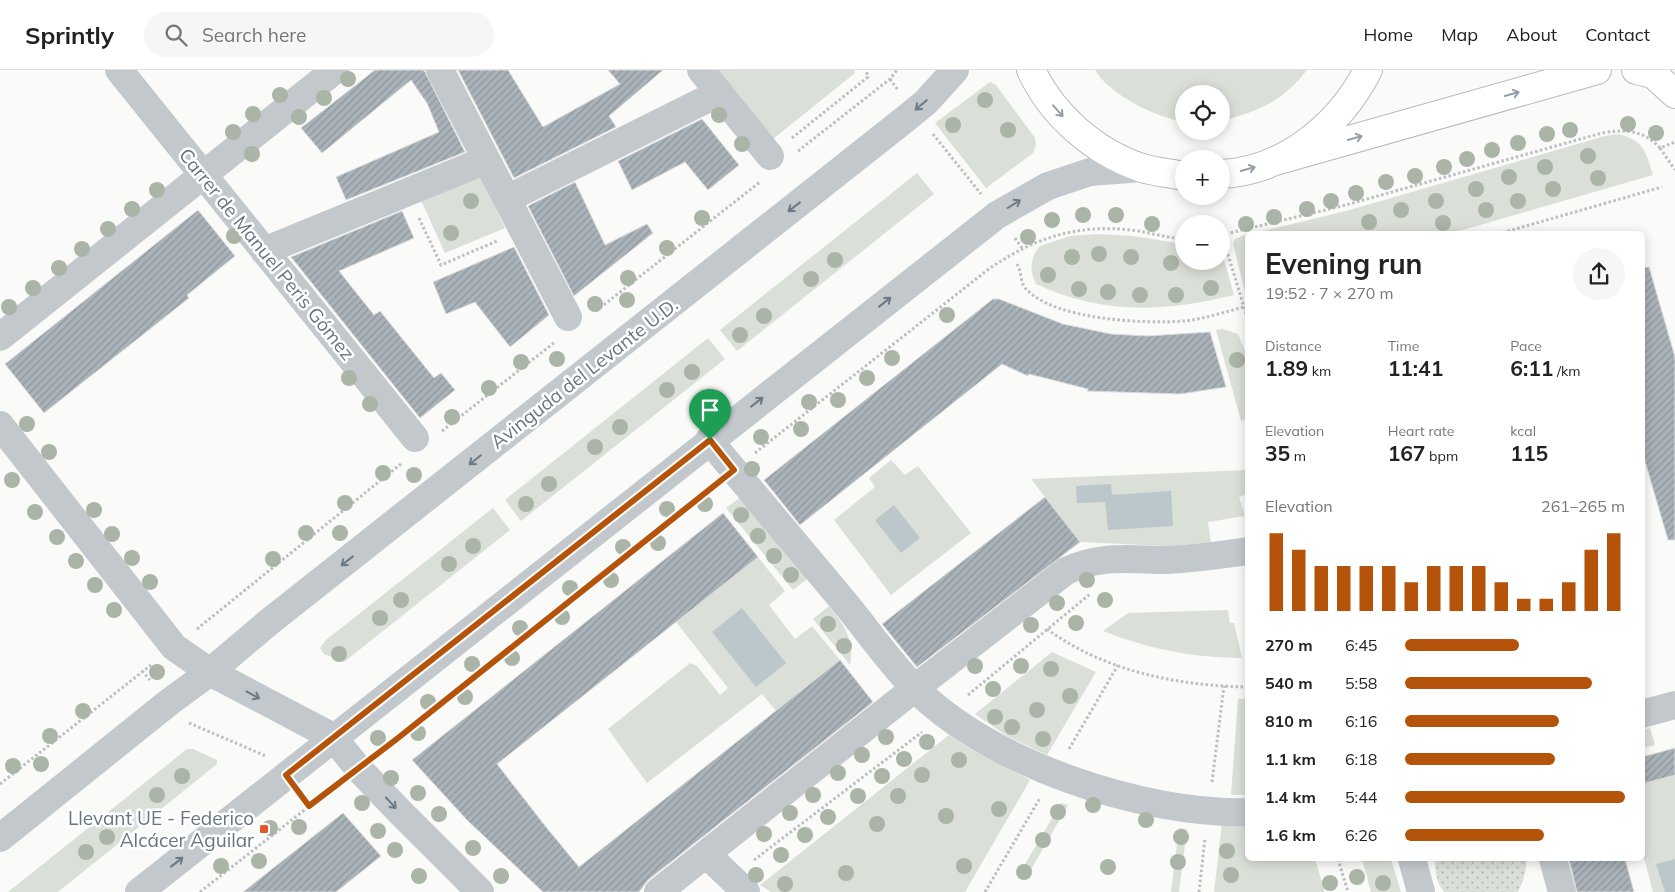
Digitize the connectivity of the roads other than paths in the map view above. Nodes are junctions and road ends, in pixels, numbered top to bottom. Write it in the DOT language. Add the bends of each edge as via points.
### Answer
graph roads {
  1 [pos="119,70"];
  2 [pos="335,70"];
  3 [pos="440,70"];
  4 [pos="701,70"];
  5 [pos="954,70"];
  6 [pos="1031,70"];
  7 [pos="1368,70"];
  8 [pos="1597,70"];
  9 [pos="1636,70"];
  10 [pos="719,93"];
  11 [pos="1675,94"];
  12 [pos="486,160"];
  13 [pos="1275,161"];
  14 [pos="775,163"];
  15 [pos="1142,168"];
  16 [pos="1175,174"];
  17 [pos="1230,174"];
  18 [pos="203,175"];
  19 [pos="507,200"];
  20 [pos="264,251"];
  21 [pos="572,324"];
  22 [pos="0,337"];
  23 [pos="0,425"];
  24 [pos="710,440"];
  25 [pos="419,444"];
  26 [pos="1245,551"];
  27 [pos="210,672"];
  28 [pos="915,688"];
  29 [pos="1675,705"];
  30 [pos="1645,713"];
  31 [pos="334,737"];
  32 [pos="1245,812"];
  33 [pos="0,838"];
  34 [pos="706,854"];
  35 [pos="1413,861"];
  36 [pos="1554,861"];
  37 [pos="139,892"];
  38 [pos="480,892"];
  39 [pos="658,892"];
  40 [pos="746,892"];
  41 [pos="1421,892"];
  42 [pos="1562,892"];
  1 -- 18 [label="street, Carrer de Manuel Peris Gómez"];
  2 -- 18 [label="street"];
  3 -- 12 [label="street"];
  4 -- 10 [label="street"];
  5 -- 27 [label="street, Avinguda del Levante U.D., one-way" via="926,102 904,120"];
  6 -- 15 [label="main road, one-way" via="1054,106 1082,135 1111,154"];
  7 -- 13 [label="main road" via="1357,91 1334,119 1307,143"];
  13 -- 8 [label="main road, one-way"];
  9 -- 11 [label="main road" via="1653,74"];
  10 -- 14 [label="street"];
  10 -- 19 [label="street"];
  12 -- 19 [label="street"];
  12 -- 20 [label="street"];
  17 -- 13 [label="main road, one-way"];
  15 -- 16 [label="main road"];
  24 -- 15 [label="street, one-way" via="1019,201 1048,186 1090,172"];
  18 -- 20 [label="street, Carrer de Manuel Peris Gómez"];
  18 -- 22 [label="street"];
  19 -- 21 [label="street"];
  20 -- 25 [label="street, Carrer de Manuel Peris Gómez"];
  23 -- 27 [label="street" via="174,647"];
  24 -- 28 [label="street"];
  24 -- 31 [label="street"];
  26 -- 28 [label="street" via="1169,560 1107,558 1085,562 1066,571"];
  27 -- 31 [label="street, one-way"];
  27 -- 33 [label="street, Avinguda del Levante U.D."];
  28 -- 32 [label="street" via="975,736 1054,774 1134,797 1208,811"];
  28 -- 34 [label="street"];
  29 -- 30 [label="street"];
  37 -- 31 [label="street, one-way"];
  31 -- 38 [label="street, one-way" via="358,768"];
  34 -- 39 [label="street"];
  34 -- 40 [label="street"];
  35 -- 41 [label="street"];
  36 -- 42 [label="street"];
}
